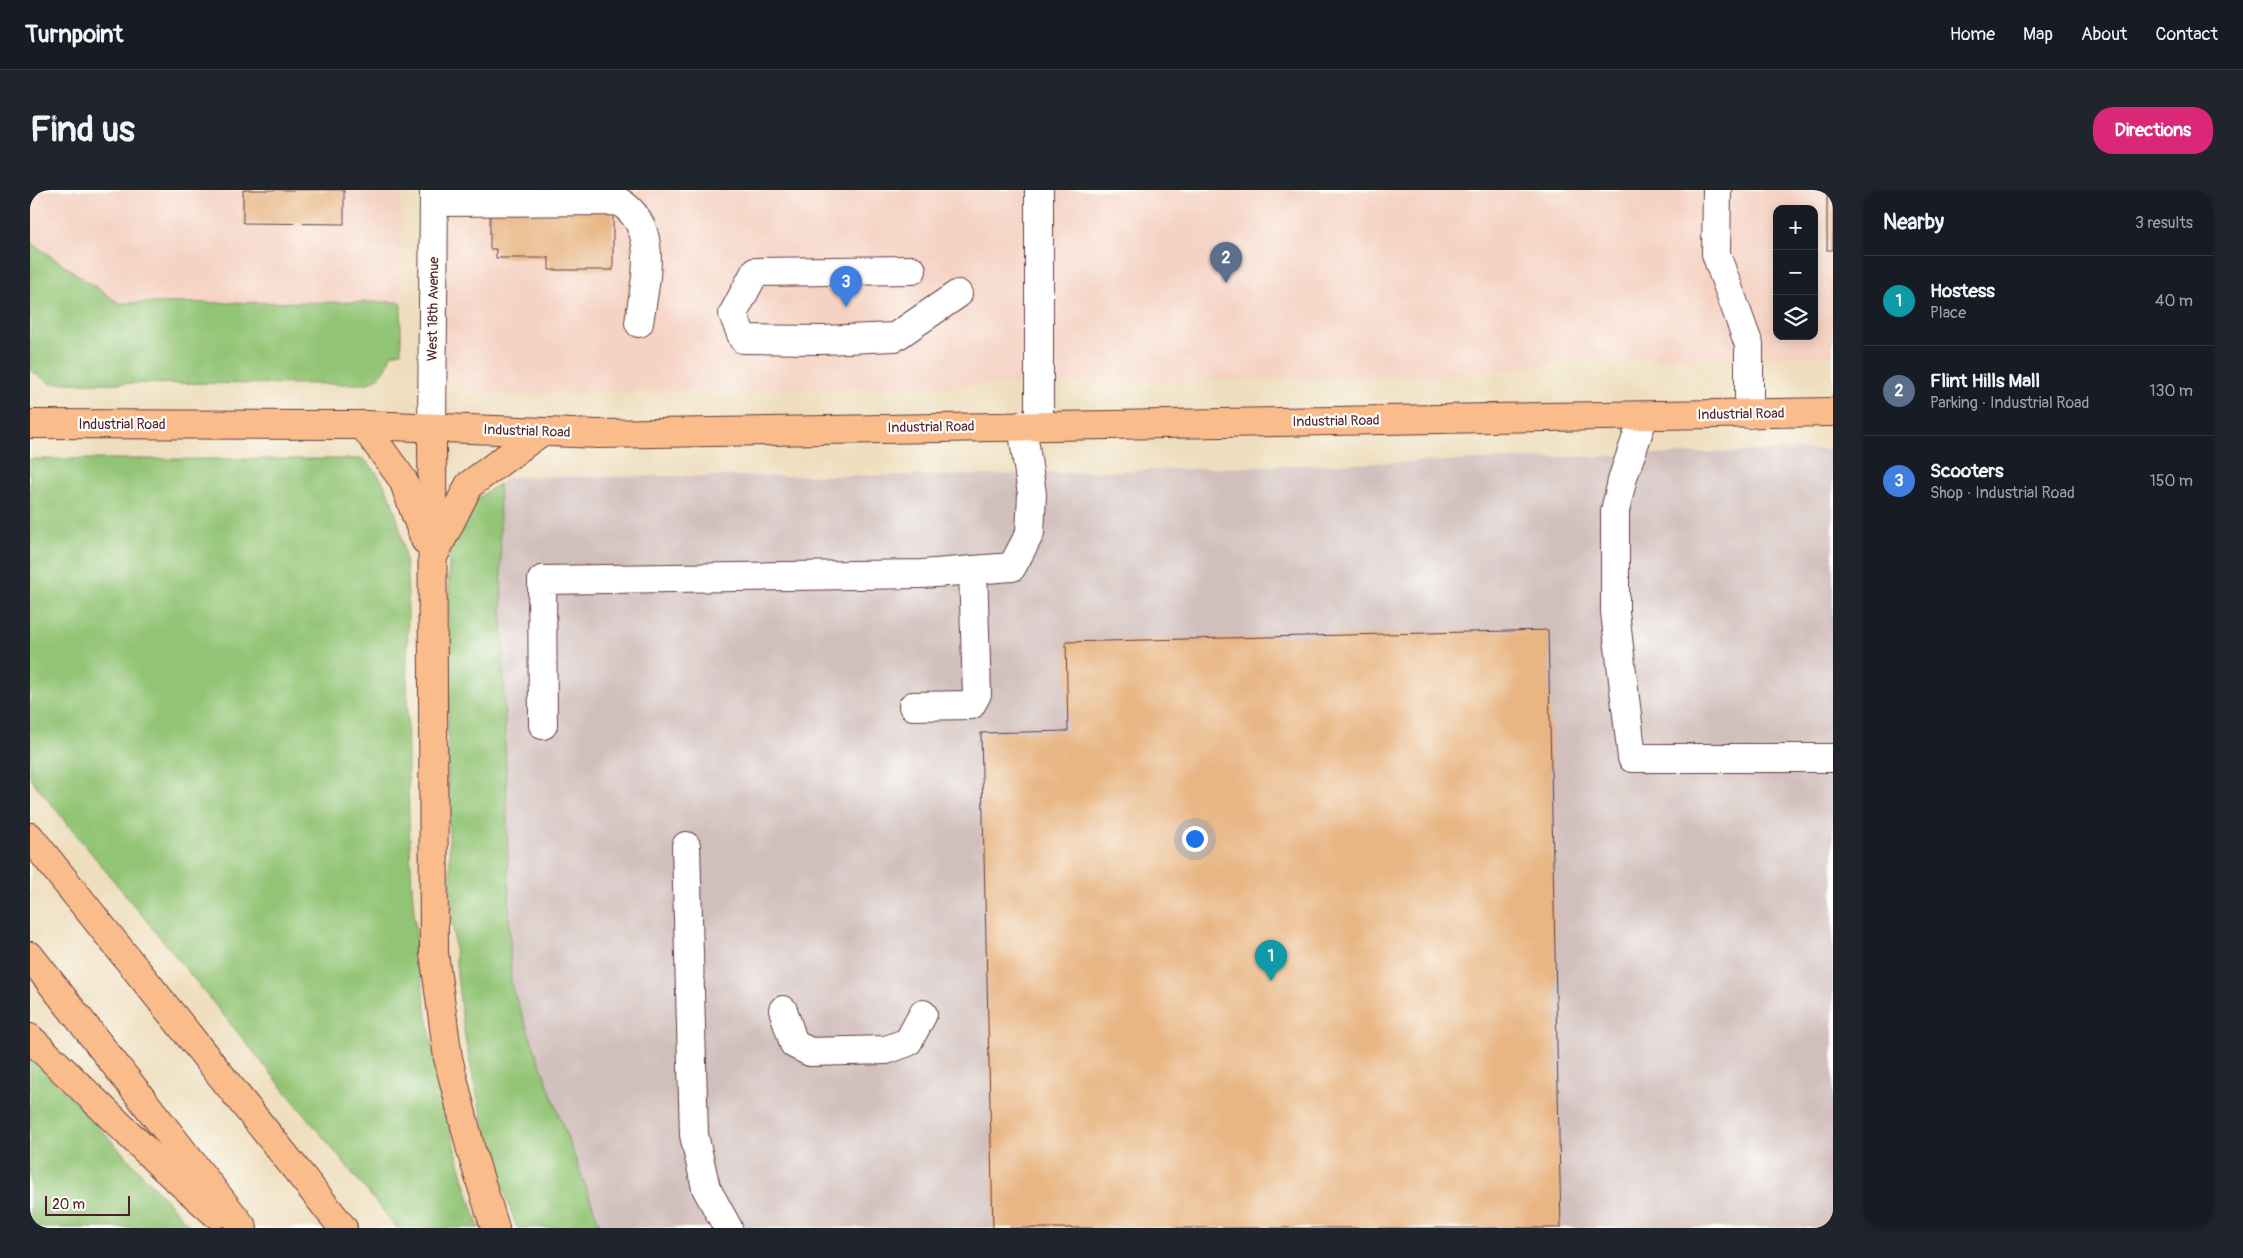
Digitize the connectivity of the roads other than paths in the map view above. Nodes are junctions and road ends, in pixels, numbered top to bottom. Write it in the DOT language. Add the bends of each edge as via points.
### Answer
graph roads {
  1 [pos="1039,190"];
  2 [pos="1717,190"];
  3 [pos="434,196"];
  4 [pos="912,270"];
  5 [pos="958,294"];
  6 [pos="639,323"];
  7 [pos="1833,412"];
  8 [pos="1749,414"];
  9 [pos="1644,416"];
  10 [pos="30,424"];
  11 [pos="363,425"];
  12 [pos="1030,426"];
  13 [pos="432,429"];
  14 [pos="541,432"];
  15 [pos="432,558"];
  16 [pos="973,570"];
  17 [pos="913,706"];
  18 [pos="543,724"];
  19 [pos="1833,758"];
  20 [pos="30,837"];
  21 [pos="686,846"];
  22 [pos="30,956"];
  23 [pos="783,1010"];
  24 [pos="923,1014"];
  25 [pos="30,1038"];
  26 [pos="233,1228"];
  27 [pos="243,1228"];
  28 [pos="343,1228"];
  29 [pos="495,1228"];
  30 [pos="728,1228"];
  1 -- 12 [label="street"];
  2 -- 8 [label="street" via="1716,254 1749,345"];
  3 -- 6 [label="street" via="618,201 630,208 646,234 646,273"];
  3 -- 13 [label="street, West 18th Avenue"];
  4 -- 5 [label="street" via="755,272 733,314 743,339 895,338"];
  7 -- 8 [label="main road, Industrial Road"];
  8 -- 9 [label="main road, Industrial Road"];
  9 -- 12 [label="main road, Industrial Road"];
  9 -- 19 [label="street" via="1616,511 1616,612 1632,758"];
  10 -- 11 [label="main road, Industrial Road"];
  11 -- 13 [label="main road, Industrial Road"];
  11 -- 15 [label="main road" via="403,480"];
  12 -- 14 [label="main road, Industrial Road" via="599,434"];
  12 -- 16 [label="street" via="1030,533 1012,567"];
  13 -- 14 [label="main road, Industrial Road"];
  13 -- 15 [label="main road"];
  14 -- 15 [label="main road" via="469,485"];
  15 -- 29 [label="main road" via="434,953 448,1058"];
  16 -- 17 [label="street" via="977,694 971,705"];
  16 -- 18 [label="street" via="922,574 542,580"];
  20 -- 28 [label="main road"];
  21 -- 30 [label="street" via="694,1135 706,1188"];
  22 -- 27 [label="main road"];
  23 -- 24 [label="street" via="794,1044 810,1052 886,1050 908,1042"];
  25 -- 26 [label="main road" via="164,1168"];
}
